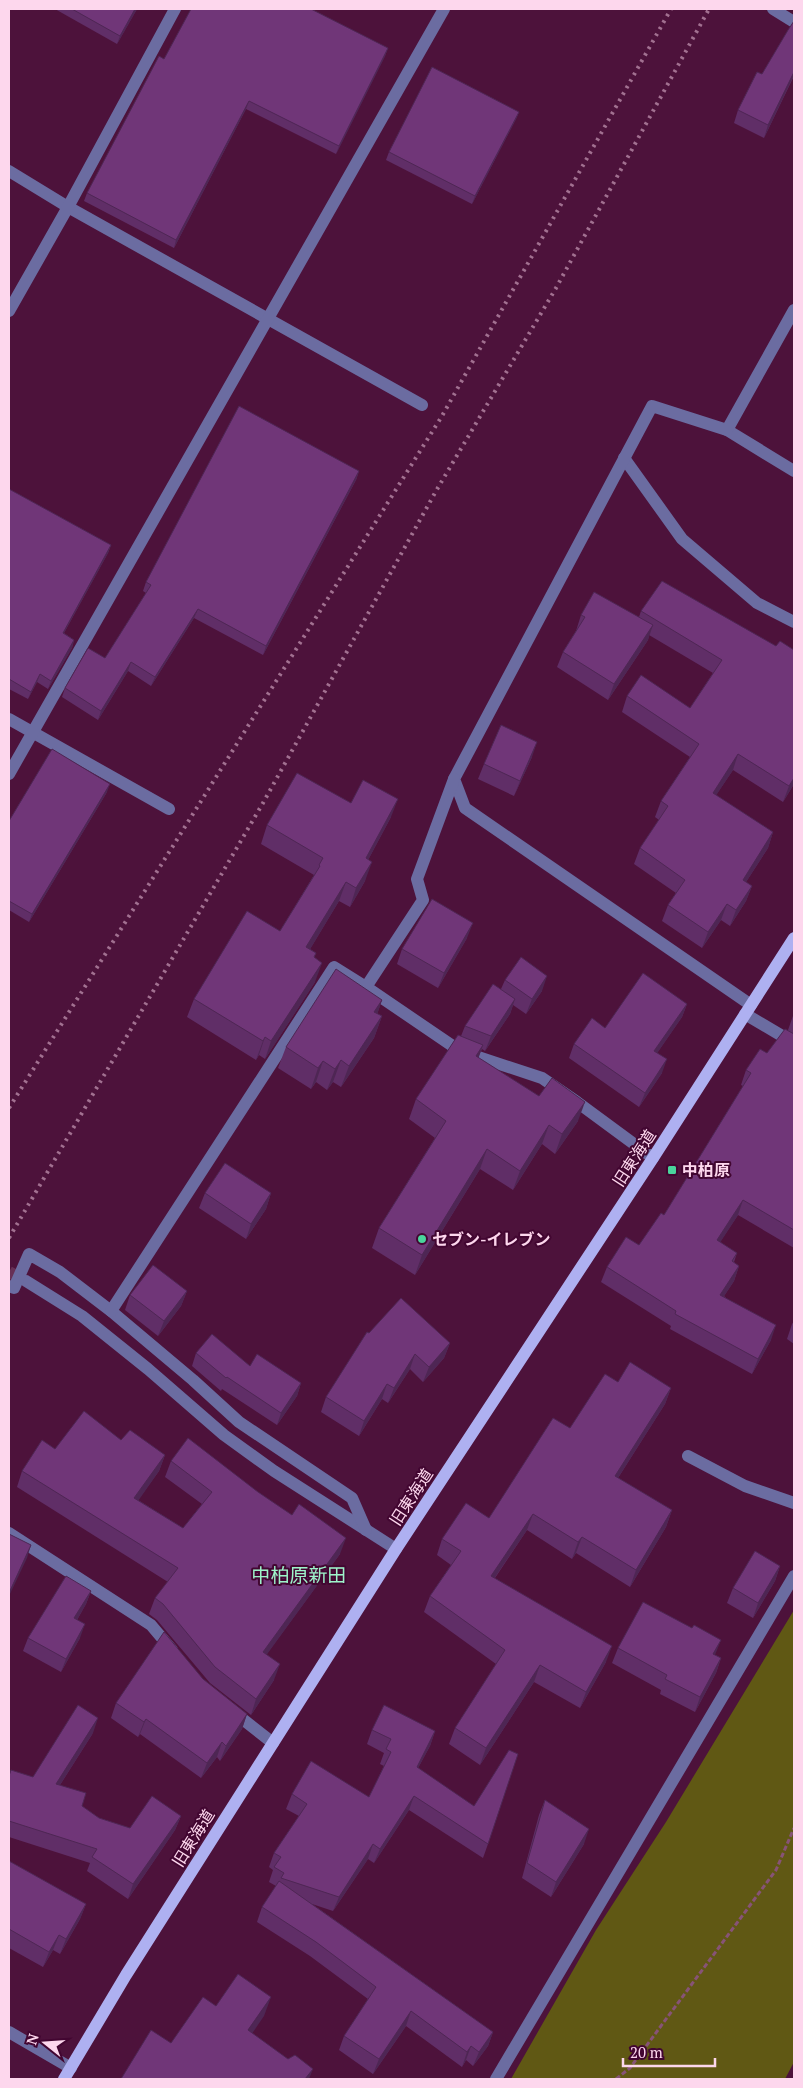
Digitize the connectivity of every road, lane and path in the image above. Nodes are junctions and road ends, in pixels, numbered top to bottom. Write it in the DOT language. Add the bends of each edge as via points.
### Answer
graph roads {
  1 [pos="175,9"];
  2 [pos="444,9"];
  3 [pos="773,9"];
  4 [pos="794,22"];
  5 [pos="9,171"];
  6 [pos="68,207"];
  7 [pos="794,310"];
  8 [pos="9,311"];
  9 [pos="268,320"];
  10 [pos="422,405"];
  11 [pos="727,430"];
  12 [pos="624,458"];
  13 [pos="794,471"];
  14 [pos="794,622"];
  15 [pos="9,719"];
  16 [pos="32,733"];
  17 [pos="9,774"];
  18 [pos="454,779"];
  19 [pos="169,809"];
  20 [pos="794,938"];
  21 [pos="366,987"];
  22 [pos="748,1010"];
  23 [pos="794,1043"];
  24 [pos="653,1158"];
  25 [pos="26,1281"];
  26 [pos="9,1286"];
  27 [pos="111,1311"];
  28 [pos="688,1456"];
  29 [pos="794,1503"];
  30 [pos="366,1530"];
  31 [pos="9,1533"];
  32 [pos="396,1549"];
  33 [pos="794,1576"];
  34 [pos="180,1661"];
  35 [pos="220,1701"];
  36 [pos="272,1743"];
  37 [pos="794,1828"];
  38 [pos="9,2032"];
  39 [pos="68,2074"];
  40 [pos="496,2079"];
  41 [pos="616,2079"];
  1 -- 6 [label="street"];
  2 -- 9 [label="street"];
  3 -- 4 [label="street"];
  5 -- 6 [label="street"];
  6 -- 8 [label="street"];
  6 -- 9 [label="street"];
  7 -- 11 [label="street"];
  9 -- 10 [label="street"];
  9 -- 16 [label="street"];
  11 -- 12 [label="street" via="652,406"];
  11 -- 13 [label="street"];
  12 -- 14 [label="street" via="682,539 757,603"];
  12 -- 18 [label="street"];
  15 -- 16 [label="street"];
  16 -- 17 [label="street"];
  16 -- 19 [label="street"];
  18 -- 21 [label="street" via="417,879 423,900"];
  18 -- 22 [label="street" via="464,808"];
  20 -- 22 [label="main road, 旧東海道"];
  21 -- 24 [label="street" via="460,1051 542,1078"];
  21 -- 27 [label="street" via="334,967"];
  22 -- 23 [label="street"];
  22 -- 24 [label="main road, 旧東海道"];
  24 -- 32 [label="main road, 旧東海道"];
  25 -- 30 [label="street" via="82,1316 224,1435"];
  26 -- 27 [label="street" via="14,1288 29,1254 60,1272"];
  27 -- 30 [label="street" via="239,1422 352,1498"];
  28 -- 29 [label="street" via="745,1486"];
  30 -- 32 [label="street"];
  31 -- 34 [label="street" via="151,1625"];
  32 -- 36 [label="main road, 旧東海道"];
  33 -- 40 [label="street"];
  35 -- 36 [label="street"];
  36 -- 39 [label="main road, 旧東海道" via="126,1975"];
  37 -- 41 [label="path" via="776,1870 630,2068"];
  38 -- 39 [label="street"];
}
